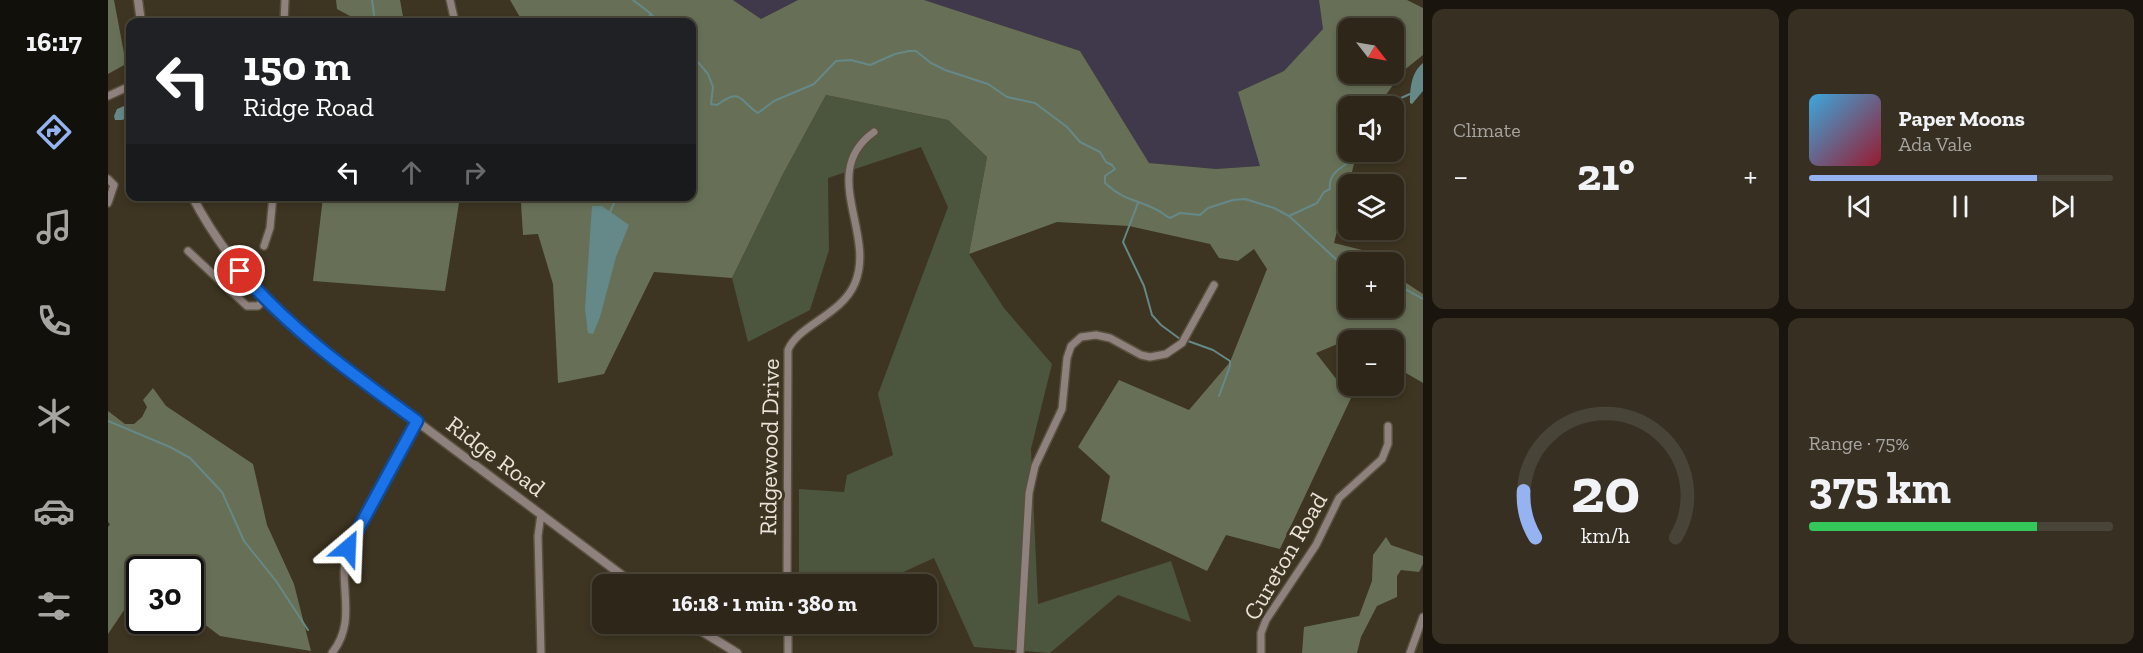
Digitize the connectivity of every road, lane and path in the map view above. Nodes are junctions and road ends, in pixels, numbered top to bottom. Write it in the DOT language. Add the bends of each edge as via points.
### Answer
graph roads {
  1 [pos="138,0"];
  2 [pos="285,0"];
  3 [pos="450,0"];
  4 [pos="140,18"];
  5 [pos="284,18"];
  6 [pos="454,18"];
  7 [pos="126,88"];
  8 [pos="108,96"];
  9 [pos="874,132"];
  10 [pos="108,179"];
  11 [pos="195,201"];
  12 [pos="273,201"];
  13 [pos="108,203"];
  14 [pos="264,246"];
  15 [pos="188,251"];
  16 [pos="1214,285"];
  17 [pos="265,299"];
  18 [pos="417,421"];
  19 [pos="1388,426"];
  20 [pos="541,514"];
  21 [pos="620,574"];
  22 [pos="787,574"];
  23 [pos="1423,617"];
  24 [pos="706,634"];
  25 [pos="788,634"];
  26 [pos="332,653"];
  27 [pos="541,653"];
  28 [pos="737,653"];
  29 [pos="788,653"];
  30 [pos="1020,653"];
  31 [pos="1261,653"];
  32 [pos="1410,653"];
  1 -- 4 [label="street"];
  2 -- 5 [label="street"];
  3 -- 6 [label="street"];
  7 -- 8 [label="street"];
  9 -- 22 [label="street, Ridgewood Drive" via="852,159 849,173 859,250 856,281 843,302 795,339 788,350"];
  10 -- 13 [label="street" via="114,185"];
  11 -- 17 [label="street, Ridge Road" via="229,256"];
  12 -- 14 [label="street"];
  15 -- 17 [label="street" via="247,306 258,306"];
  16 -- 30 [label="street" via="1182,344 1166,354 1141,355 1096,334 1081,337 1071,346 1062,409 1035,466 1029,493"];
  17 -- 18 [label="street, Ridge Road" via="307,339"];
  18 -- 20 [label="street, Ridge Road"];
  18 -- 26 [label="street" via="348,548 346,620"];
  19 -- 31 [label="street, Cureton Road" via="1388,444 1382,459 1339,498 1316,545 1266,620"];
  20 -- 21 [label="street, Ridge Road"];
  20 -- 27 [label="street"];
  23 -- 32 [label="street"];
  24 -- 28 [label="street"];
  25 -- 29 [label="street"];
}
